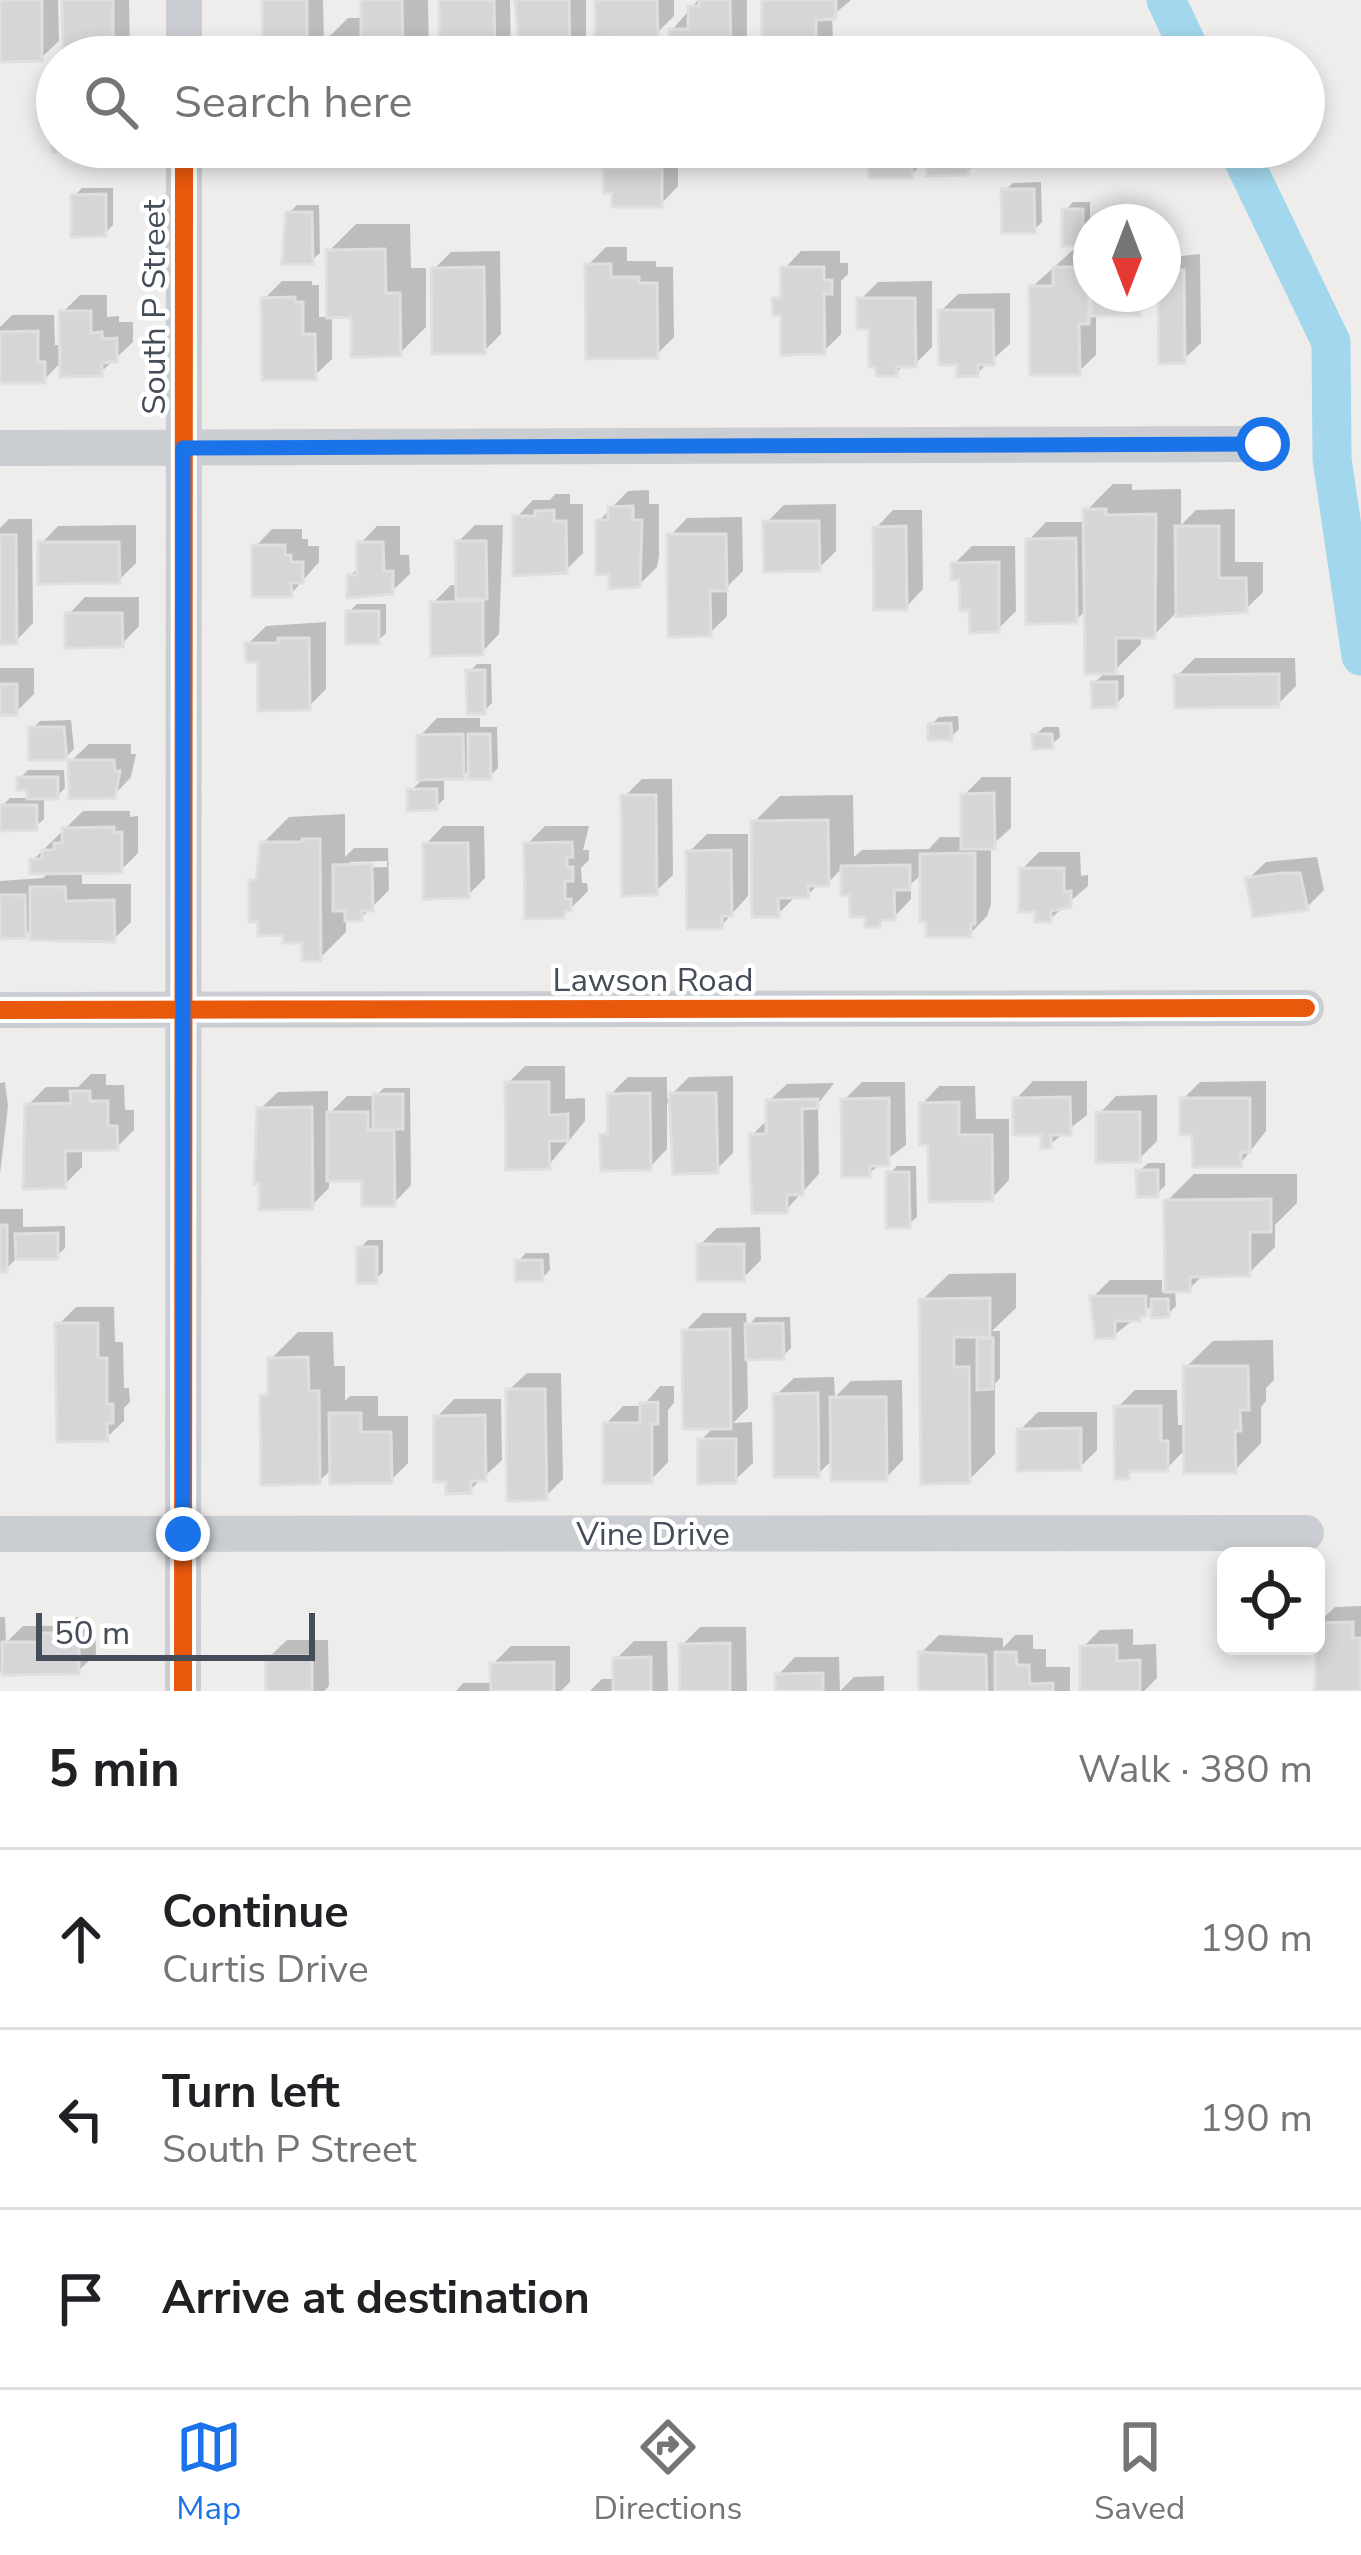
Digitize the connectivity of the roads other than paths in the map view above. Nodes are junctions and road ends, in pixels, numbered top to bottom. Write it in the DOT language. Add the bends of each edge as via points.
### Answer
graph roads {
  1 [pos="184,0"];
  2 [pos="184,36"];
  3 [pos="184,168"];
  4 [pos="1263,444"];
  5 [pos="0,448"];
  6 [pos="183,448"];
  7 [pos="1306,1008"];
  8 [pos="0,1010"];
  9 [pos="183,1010"];
  10 [pos="1306,1533"];
  11 [pos="0,1534"];
  12 [pos="183,1534"];
  13 [pos="183,1691"];
  1 -- 2 [label="street"];
  3 -- 6 [label="street, South P Street"];
  4 -- 6 [label="street"];
  5 -- 6 [label="street"];
  6 -- 9 [label="street, South P Street"];
  7 -- 9 [label="street, Lawson Road"];
  8 -- 9 [label="street, Lawson Road"];
  9 -- 12 [label="street, South P Street"];
  10 -- 12 [label="street, Vine Drive"];
  11 -- 12 [label="street, Vine Drive"];
  12 -- 13 [label="street, South P Street"];
}
